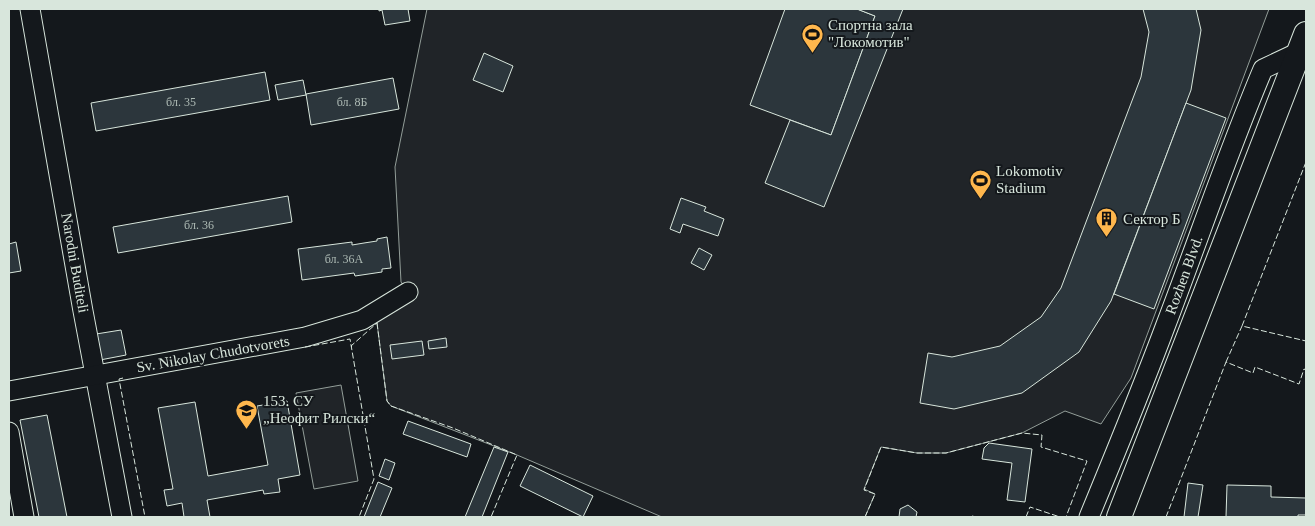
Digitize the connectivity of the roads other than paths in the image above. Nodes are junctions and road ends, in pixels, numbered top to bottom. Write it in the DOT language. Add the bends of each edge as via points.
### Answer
graph roads {
  1 [pos="30,9"];
  2 [pos="1302,43"];
  3 [pos="408,292"];
  4 [pos="95,375"];
  5 [pos="9,391"];
  6 [pos="9,432"];
  7 [pos="24,517"];
  8 [pos="122,517"];
  9 [pos="1089,517"];
  10 [pos="1120,517"];
  1 -- 4 [label="street, Narodni Buditeli"];
  2 -- 9 [label="street, Rozhen Blvd." via="1263,69 1126,430"];
  2 -- 10 [label="main road, Rozhen Blvd."];
  3 -- 4 [label="street, Sv. Nikolay Chudotvorets" via="362,320 305,338"];
  4 -- 5 [label="street, Sv. Nikolay Chudotvorets"];
  4 -- 8 [label="street, Narodni Buditeli"];
  6 -- 7 [label="street"];
}
